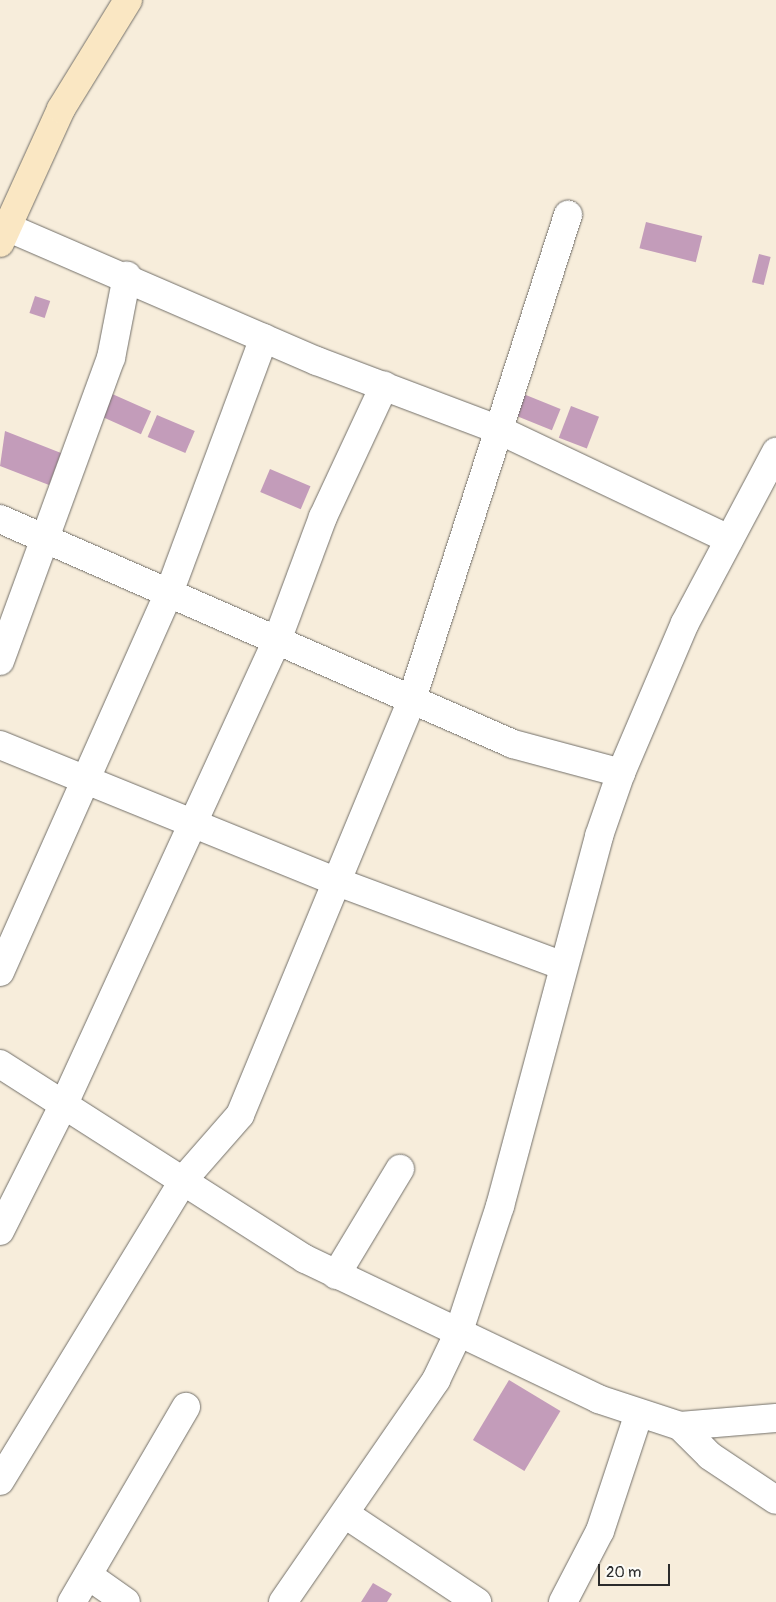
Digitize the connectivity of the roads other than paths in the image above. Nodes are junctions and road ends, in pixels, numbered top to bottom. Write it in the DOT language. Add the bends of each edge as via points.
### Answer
graph roads {
  1 [pos="128,0"];
  2 [pos="568,215"];
  3 [pos="2,232"];
  4 [pos="127,276"];
  5 [pos="264,338"];
  6 [pos="384,386"];
  7 [pos="497,429"];
  8 [pos="776,452"];
  9 [pos="0,519"];
  10 [pos="728,539"];
  11 [pos="47,540"];
  12 [pos="169,593"];
  13 [pos="278,638"];
  14 [pos="0,661"];
  15 [pos="411,702"];
  16 [pos="0,745"];
  17 [pos="620,773"];
  18 [pos="87,780"];
  19 [pos="191,820"];
  20 [pos="335,881"];
  21 [pos="563,966"];
  22 [pos="0,972"];
  23 [pos="0,1064"];
  24 [pos="63,1106"];
  25 [pos="400,1169"];
  26 [pos="184,1179"];
  27 [pos="0,1231"];
  28 [pos="336,1274"];
  29 [pos="458,1334"];
  30 [pos="186,1407"];
  31 [pos="638,1416"];
  32 [pos="776,1418"];
  33 [pos="680,1426"];
  34 [pos="0,1481"];
  35 [pos="776,1500"];
  36 [pos="345,1514"];
  37 [pos="89,1576"];
  38 [pos="72,1602"];
  39 [pos="126,1602"];
  40 [pos="283,1602"];
  41 [pos="477,1602"];
  42 [pos="563,1602"];
  1 -- 3 [label="main road" via="61,110"];
  2 -- 7 [label="street"];
  3 -- 4 [label="street"];
  4 -- 5 [label="street"];
  4 -- 11 [label="street" via="111,358"];
  5 -- 6 [label="street"];
  5 -- 12 [label="street"];
  6 -- 7 [label="street"];
  6 -- 13 [label="street" via="323,517"];
  7 -- 10 [label="street"];
  7 -- 15 [label="street"];
  8 -- 10 [label="street"];
  9 -- 11 [label="street"];
  10 -- 17 [label="street" via="685,623"];
  11 -- 12 [label="street"];
  11 -- 14 [label="street"];
  12 -- 13 [label="street"];
  12 -- 18 [label="street"];
  13 -- 15 [label="street"];
  13 -- 19 [label="street"];
  15 -- 17 [label="street" via="513,744"];
  15 -- 20 [label="street"];
  16 -- 18 [label="street"];
  17 -- 21 [label="street"];
  18 -- 19 [label="street"];
  18 -- 22 [label="street"];
  19 -- 20 [label="street"];
  19 -- 24 [label="street"];
  20 -- 21 [label="street"];
  20 -- 26 [label="street" via="240,1115"];
  21 -- 29 [label="street" via="500,1206"];
  23 -- 24 [label="street"];
  24 -- 26 [label="street"];
  24 -- 27 [label="street"];
  25 -- 28 [label="street"];
  26 -- 28 [label="street" via="227,1211"];
  26 -- 34 [label="street"];
  28 -- 29 [label="street"];
  29 -- 31 [label="street"];
  29 -- 36 [label="street" via="436,1380"];
  30 -- 37 [label="street"];
  31 -- 33 [label="street"];
  31 -- 42 [label="street" via="600,1531"];
  32 -- 33 [label="street"];
  33 -- 35 [label="street" via="710,1456"];
  36 -- 40 [label="street"];
  36 -- 41 [label="street"];
  37 -- 38 [label="street"];
  37 -- 39 [label="street"];
}
